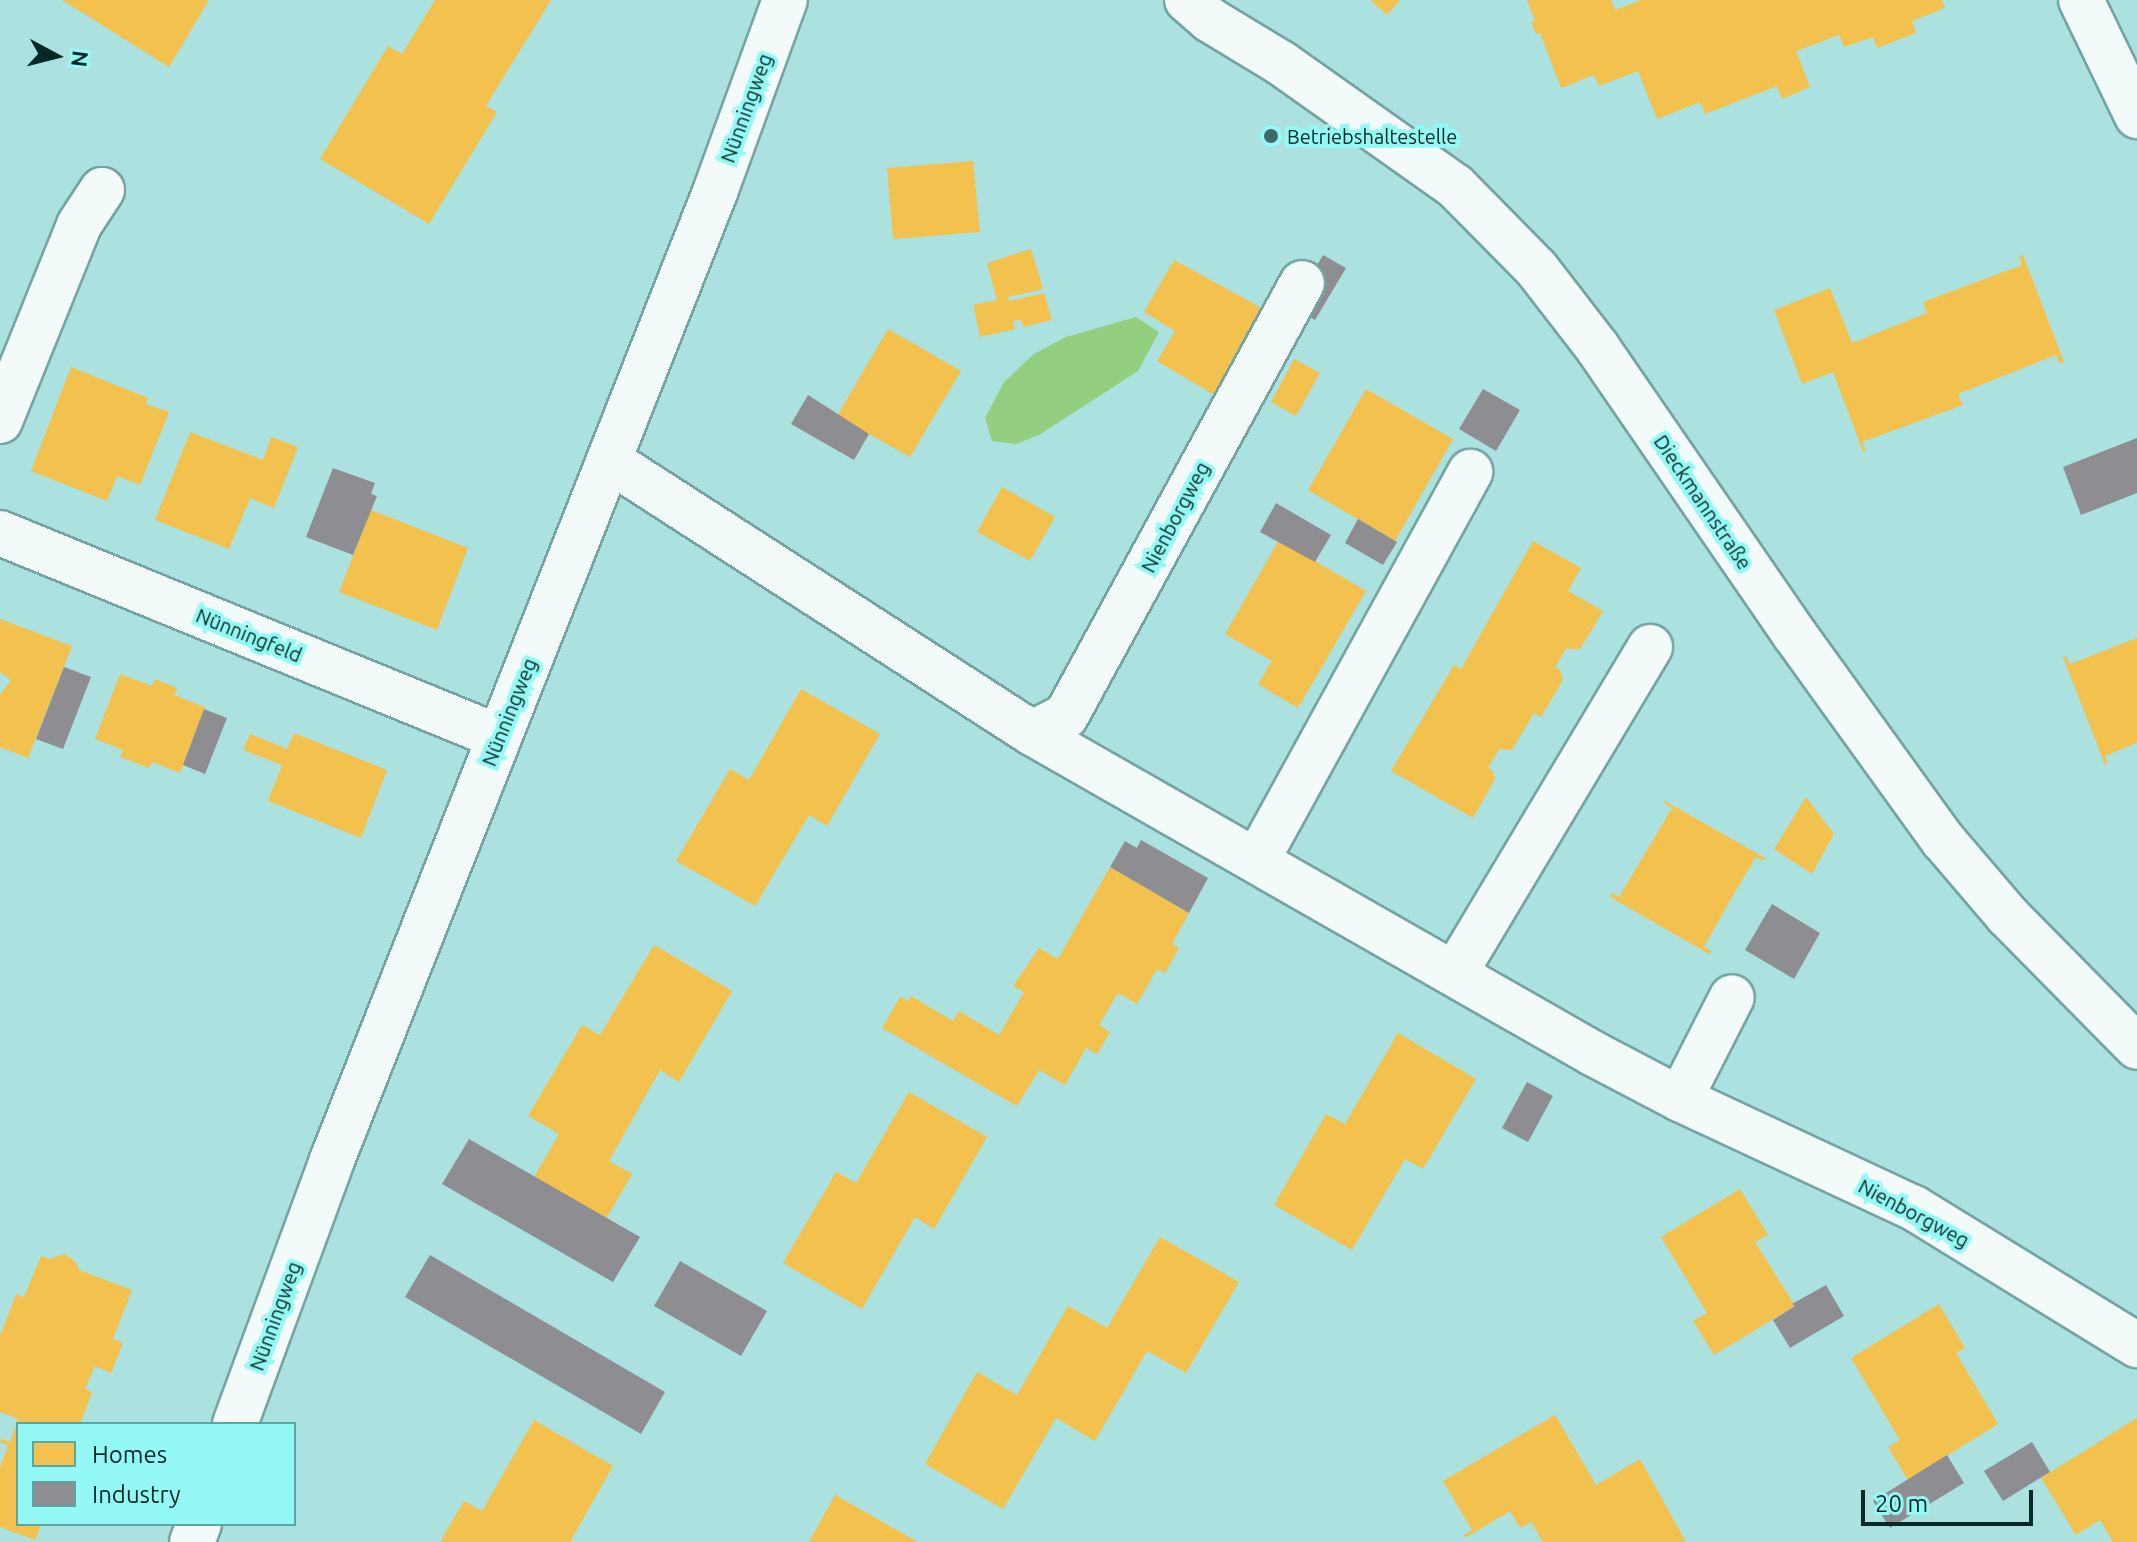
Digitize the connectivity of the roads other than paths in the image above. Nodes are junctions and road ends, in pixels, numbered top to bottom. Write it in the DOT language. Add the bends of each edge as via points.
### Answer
graph roads {
  1 [pos="785,0"];
  2 [pos="1154,0"];
  3 [pos="2081,0"];
  4 [pos="1199,10"];
  5 [pos="2137,116"];
  6 [pos="102,190"];
  7 [pos="1302,283"];
  8 [pos="0,421"];
  9 [pos="610,461"];
  10 [pos="1470,472"];
  11 [pos="0,533"];
  12 [pos="1650,647"];
  13 [pos="1032,733"];
  14 [pos="499,737"];
  15 [pos="1257,860"];
  16 [pos="1455,973"];
  17 [pos="1732,997"];
  18 [pos="2137,1047"];
  19 [pos="1680,1099"];
  20 [pos="2137,1345"];
  21 [pos="236,1422"];
  1 -- 9 [label="street, Nünningweg"];
  2 -- 4 [label="street, Dieckmannstraße"];
  3 -- 5 [label="street"];
  4 -- 18 [label="street, Dieckmannstraße" via="1455,186 1536,268 1943,840 2007,915"];
  6 -- 8 [label="street" via="79,225"];
  7 -- 13 [label="street, Nienborgweg" via="1066,716"];
  9 -- 13 [label="street, Nienborgweg"];
  9 -- 14 [label="street, Nünningweg"];
  10 -- 15 [label="street"];
  11 -- 14 [label="street, Nünningfeld"];
  12 -- 16 [label="street"];
  13 -- 15 [label="street, Nienborgweg"];
  14 -- 21 [label="street, Nünningweg" via="332,1160"];
  15 -- 16 [label="street, Nienborgweg"];
  16 -- 19 [label="street, Nienborgweg"];
  17 -- 19 [label="street"];
  19 -- 20 [label="street, Nienborgweg" via="1914,1208"];
}
